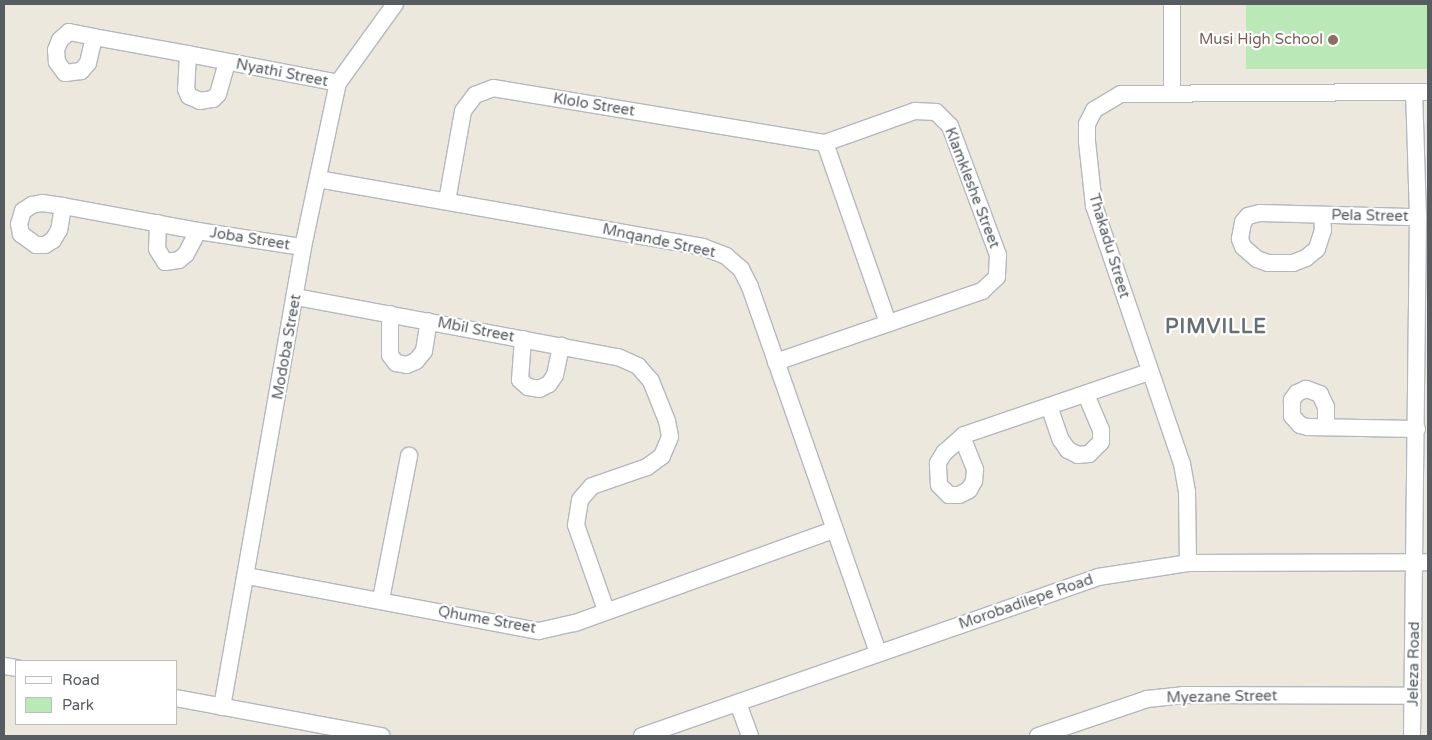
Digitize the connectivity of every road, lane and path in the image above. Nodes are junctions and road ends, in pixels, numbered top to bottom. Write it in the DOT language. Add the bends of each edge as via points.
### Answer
graph roads {
  1 [pos="395,4"];
  2 [pos="1172,4"];
  3 [pos="94,37"];
  4 [pos="188,54"];
  5 [pos="227,62"];
  6 [pos="338,84"];
  7 [pos="1172,92"];
  8 [pos="1421,92"];
  9 [pos="825,143"];
  10 [pos="318,178"];
  11 [pos="447,201"];
  12 [pos="63,206"];
  13 [pos="1322,216"];
  14 [pos="1418,217"];
  15 [pos="158,224"];
  16 [pos="198,231"];
  17 [pos="303,247"];
  18 [pos="296,297"];
  19 [pos="390,314"];
  20 [pos="429,322"];
  21 [pos="888,323"];
  22 [pos="523,339"];
  23 [pos="561,346"];
  24 [pos="776,362"];
  25 [pos="1150,372"];
  26 [pos="1086,394"];
  27 [pos="1049,406"];
  28 [pos="1326,427"];
  29 [pos="1417,428"];
  30 [pos="962,437"];
  31 [pos="409,456"];
  32 [pos="834,530"];
  33 [pos="1422,562"];
  34 [pos="1188,563"];
  35 [pos="247,576"];
  36 [pos="381,599"];
  37 [pos="606,610"];
  38 [pos="878,653"];
  39 [pos="1413,696"];
  40 [pos="178,698"];
  41 [pos="738,703"];
  42 [pos="222,707"];
  43 [pos="382,736"];
  44 [pos="642,736"];
  45 [pos="750,736"];
  46 [pos="1038,736"];
  47 [pos="1412,736"];
  1 -- 6 [label="street, Modoba Street"];
  2 -- 7 [label="street"];
  3 -- 4 [label="street, Nyathi Street"];
  4 -- 5 [label="street, Nyathi Street"];
  4 -- 5 [label="street, Nyathi Street" via="186,89 190,96 200,101 213,99 218,94"];
  5 -- 6 [label="street, Nyathi Street"];
  6 -- 10 [label="street, Modoba Street"];
  7 -- 8 [label="street, Thakadu Street"];
  7 -- 25 [label="street, Thakadu Street" via="1121,94 1094,110 1088,124 1094,206"];
  8 -- 14 [label="street, Jeleza Road"];
  9 -- 11 [label="street, Klolo Street" via="493,88 475,95 463,111"];
  9 -- 21 [label="street"];
  9 -- 21 [label="street, Klamkleshe Street" via="915,111 936,112 950,126 998,255 997,276 982,291"];
  10 -- 11 [label="street, Mnqande Street"];
  10 -- 17 [label="street, Modoba Street"];
  11 -- 24 [label="street, Mnqande Street" via="703,247 726,256 741,269 750,287"];
  12 -- 15 [label="street, Joba Street"];
  13 -- 13 [label="street, Pela Street" via="1260,213 1248,216 1243,222 1240,239 1243,247 1257,259 1268,263 1293,263 1306,258 1317,248 1323,230"];
  13 -- 14 [label="street, Pela Street"];
  14 -- 29 [label="street, Jeleza Road"];
  15 -- 16 [label="street, Joba Street"];
  15 -- 16 [label="street, Joba Street" via="157,249 165,262 172,263 186,254"];
  16 -- 17 [label="street, Joba Street"];
  17 -- 18 [label="street, Modoba Street"];
  18 -- 19 [label="street, Mbil Street"];
  18 -- 35 [label="street, Modoba Street"];
  19 -- 20 [label="street, Mbil Street"];
  19 -- 20 [label="street, Mbil Street" via="387,344 396,363 412,363 424,351"];
  20 -- 22 [label="street, Mbil Street"];
  21 -- 24 [label="street, Klamkleshe Street"];
  22 -- 23 [label="street, Mbil Street"];
  22 -- 23 [label="street, Mbil Street" via="520,380 528,387 539,389 549,384 555,376"];
  23 -- 37 [label="street, Mbil Street" via="618,357 638,366 651,381 670,437 662,456 647,467 592,486 580,500 576,525"];
  24 -- 32 [label="street, Mnqande Street"];
  25 -- 26 [label="street"];
  25 -- 34 [label="street, Thakadu Street" via="1182,464 1187,492"];
  26 -- 27 [label="street"];
  26 -- 27 [label="street" via="1101,430 1101,442 1089,454 1078,455 1068,450"];
  27 -- 30 [label="street"];
  28 -- 29 [label="street"];
  29 -- 33 [label="street, Jeleza Road"];
  31 -- 36 [label="street"];
  32 -- 37 [label="street, Qhume Street"];
  32 -- 38 [label="street, Mnqande Street"];
  33 -- 34 [label="street, Morobadilepe Road"];
  33 -- 39 [label="street, Jeleza Road"];
  34 -- 38 [label="street, Morobadilepe Road" via="1098,577"];
  35 -- 36 [label="street, Qhume Street"];
  35 -- 42 [label="street, Modoba Street"];
  36 -- 37 [label="street, Qhume Street" via="539,631 575,623"];
  38 -- 41 [label="street, Morobadilepe Road"];
  39 -- 46 [label="street, Myezane Street" via="1183,696 1147,699"];
  39 -- 47 [label="street, Jeleza Road"];
  40 -- 42 [label="street"];
  41 -- 44 [label="street, Morobadilepe Road"];
  41 -- 45 [label="street"];
  42 -- 43 [label="street"];
}
